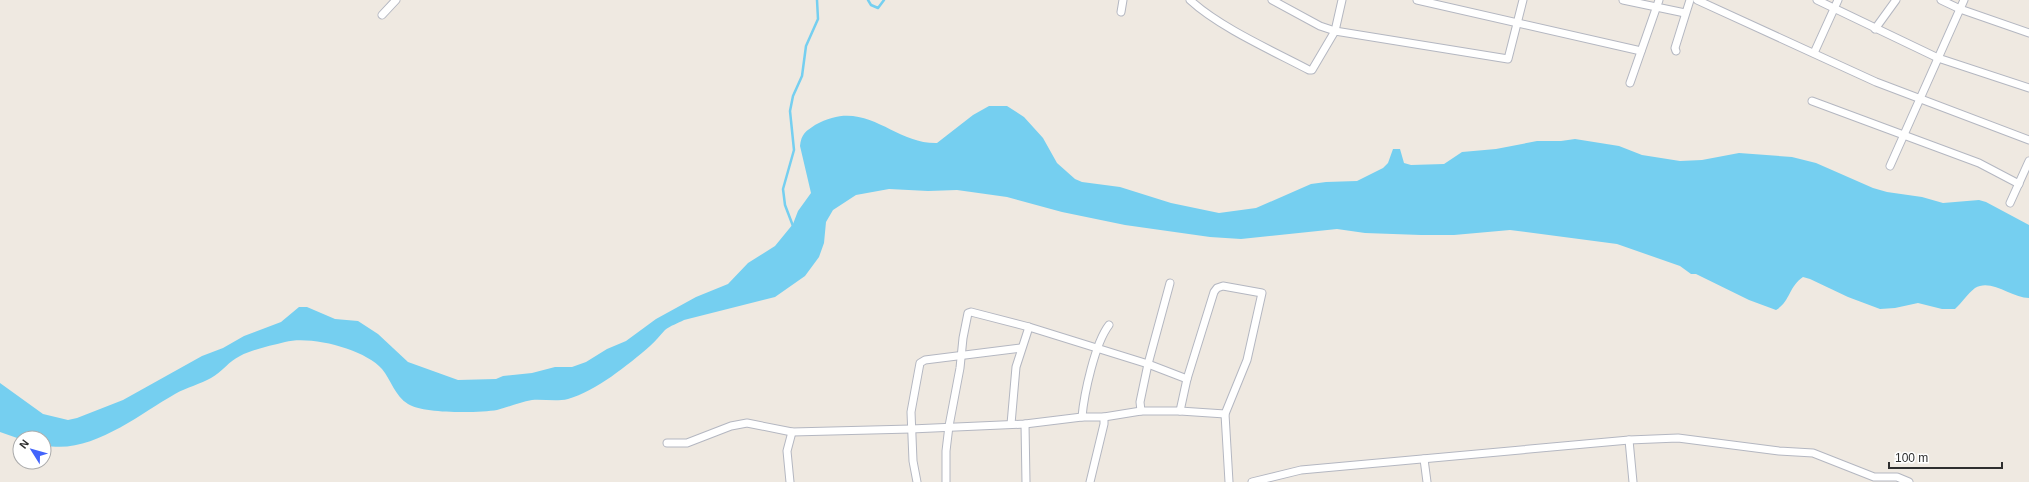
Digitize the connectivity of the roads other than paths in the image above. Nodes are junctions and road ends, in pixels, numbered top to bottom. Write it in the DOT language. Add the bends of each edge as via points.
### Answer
graph roads {
  1 [pos="396,0"];
  2 [pos="1123,0"];
  3 [pos="1190,0"];
  4 [pos="1272,0"];
  5 [pos="1342,0"];
  6 [pos="1417,0"];
  7 [pos="1523,0"];
  8 [pos="1623,0"];
  9 [pos="1690,0"];
  10 [pos="1697,0"];
  11 [pos="1816,0"];
  12 [pos="1838,0"];
  13 [pos="1896,0"];
  14 [pos="1941,0"];
  15 [pos="1964,0"];
  16 [pos="1657,4"];
  17 [pos="1834,8"];
  18 [pos="1960,9"];
  19 [pos="1121,12"];
  20 [pos="1685,13"];
  21 [pos="382,15"];
  22 [pos="1517,22"];
  23 [pos="1875,29"];
  24 [pos="1335,31"];
  25 [pos="2029,33"];
  26 [pos="1641,51"];
  27 [pos="1676,51"];
  28 [pos="1814,53"];
  29 [pos="1938,58"];
  30 [pos="1630,83"];
  31 [pos="2029,88"];
  32 [pos="1920,98"];
  33 [pos="1812,101"];
  34 [pos="1904,135"];
  35 [pos="2029,140"];
  36 [pos="2029,161"];
  37 [pos="1890,166"];
  38 [pos="2019,184"];
  39 [pos="2010,203"];
  40 [pos="1170,283"];
  41 [pos="1109,325"];
  42 [pos="1029,327"];
  43 [pos="1021,348"];
  44 [pos="1099,348"];
  45 [pos="960,357"];
  46 [pos="1148,364"];
  47 [pos="1187,379"];
  48 [pos="1180,410"];
  49 [pos="1141,411"];
  50 [pos="1225,414"];
  51 [pos="1082,417"];
  52 [pos="1104,417"];
  53 [pos="1011,424"];
  54 [pos="1025,424"];
  55 [pos="949,426"];
  56 [pos="911,429"];
  57 [pos="792,432"];
  58 [pos="1629,440"];
  59 [pos="667,443"];
  60 [pos="1424,459"];
  61 [pos="1875,480"];
  62 [pos="790,482"];
  63 [pos="917,482"];
  64 [pos="946,482"];
  65 [pos="1026,482"];
  66 [pos="1090,482"];
  67 [pos="1229,482"];
  68 [pos="1252,482"];
  69 [pos="1427,482"];
  70 [pos="1633,482"];
  71 [pos="1909,482"];
  1 -- 21 [label="street"];
  2 -- 19 [label="street"];
  3 -- 24 [label="street" via="1199,9 1227,26 1309,70 1312,70"];
  4 -- 24 [label="street" via="1320,26"];
  5 -- 24 [label="street"];
  6 -- 22 [label="street"];
  7 -- 22 [label="street"];
  8 -- 16 [label="street"];
  9 -- 20 [label="street"];
  10 -- 28 [label="street"];
  11 -- 17 [label="street"];
  12 -- 17 [label="street"];
  13 -- 23 [label="street"];
  14 -- 18 [label="street"];
  15 -- 18 [label="street"];
  16 -- 20 [label="street"];
  16 -- 26 [label="street"];
  17 -- 23 [label="street"];
  17 -- 28 [label="street"];
  18 -- 25 [label="street"];
  18 -- 29 [label="street"];
  20 -- 27 [label="street"];
  22 -- 24 [label="street" via="1508,59"];
  22 -- 26 [label="street"];
  23 -- 29 [label="street"];
  26 -- 30 [label="street"];
  28 -- 32 [label="street" via="1876,82"];
  29 -- 31 [label="street"];
  29 -- 32 [label="street"];
  32 -- 34 [label="street"];
  32 -- 35 [label="street"];
  33 -- 34 [label="street"];
  34 -- 37 [label="street"];
  34 -- 38 [label="street" via="1979,163"];
  36 -- 38 [label="street"];
  38 -- 39 [label="street"];
  40 -- 46 [label="street"];
  41 -- 44 [label="street"];
  42 -- 43 [label="street"];
  42 -- 44 [label="street"];
  42 -- 45 [label="street" via="968,313"];
  43 -- 45 [label="street"];
  43 -- 53 [label="street" via="1016,367"];
  44 -- 46 [label="street"];
  44 -- 51 [label="street" via="1084,398"];
  45 -- 55 [label="street"];
  45 -- 56 [label="street" via="925,360 920,363 913,396"];
  46 -- 47 [label="street"];
  46 -- 49 [label="street" via="1140,402"];
  47 -- 48 [label="street"];
  47 -- 50 [label="street" via="1217,288 1223,286 1262,293 1247,360"];
  48 -- 49 [label="street"];
  48 -- 50 [label="street"];
  49 -- 52 [label="street"];
  50 -- 67 [label="street"];
  51 -- 52 [label="street"];
  51 -- 54 [label="street"];
  52 -- 66 [label="street"];
  53 -- 54 [label="street"];
  53 -- 55 [label="street"];
  54 -- 65 [label="street"];
  55 -- 56 [label="street"];
  55 -- 64 [label="street"];
  56 -- 57 [label="street"];
  56 -- 63 [label="street"];
  57 -- 59 [label="street" via="747,423 731,426 688,443"];
  57 -- 62 [label="street" via="787,452"];
  58 -- 60 [label="street"];
  58 -- 61 [label="street" via="1678,438 1813,453"];
  58 -- 70 [label="street"];
  60 -- 68 [label="street" via="1301,470"];
  60 -- 69 [label="street"];
  61 -- 71 [label="street" via="1897,477"];
}
